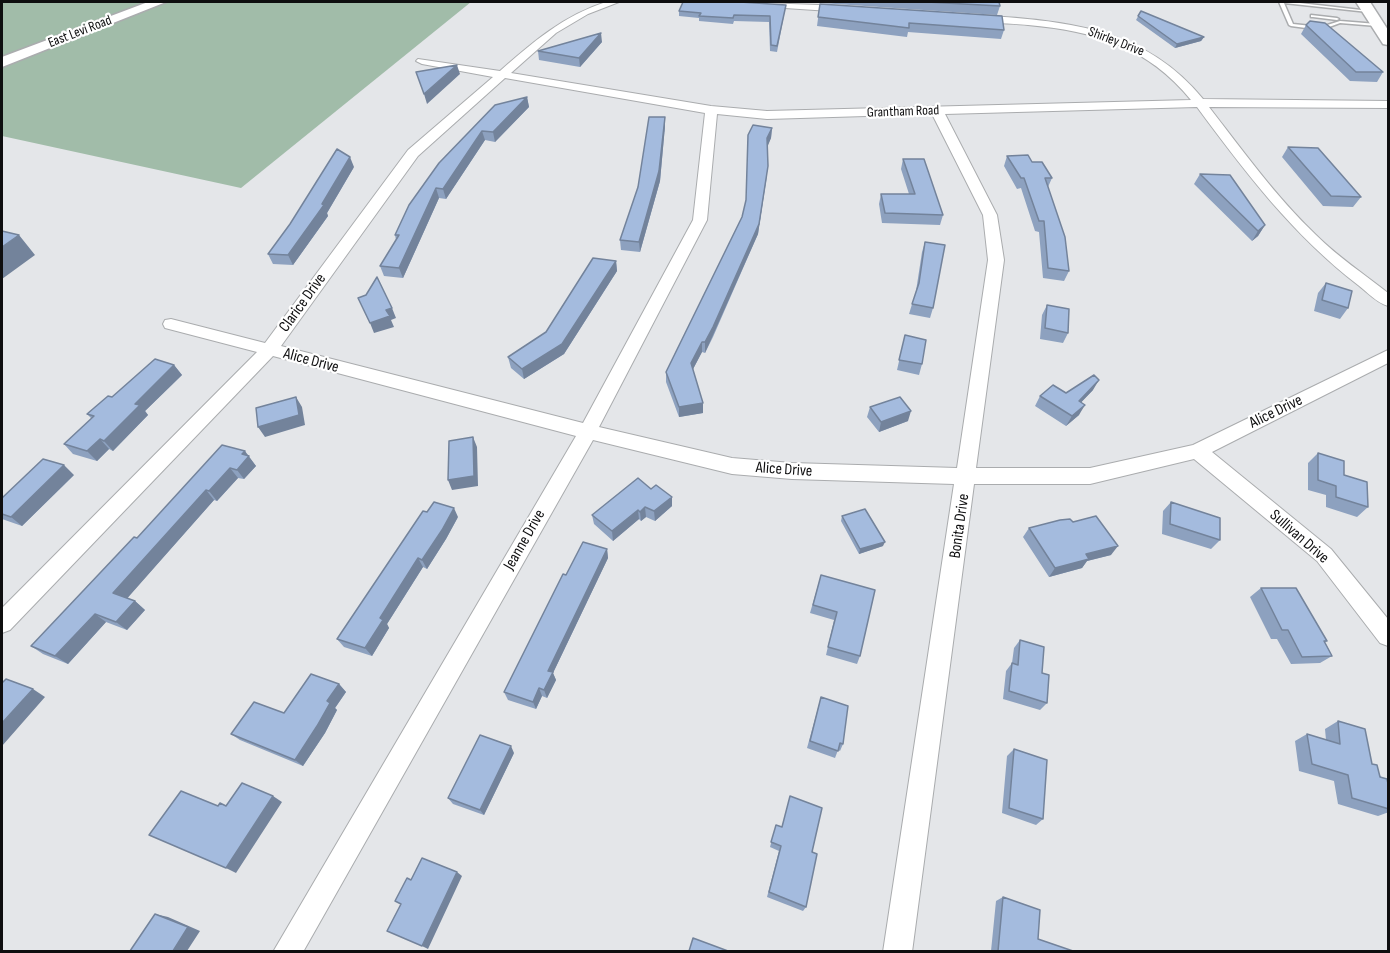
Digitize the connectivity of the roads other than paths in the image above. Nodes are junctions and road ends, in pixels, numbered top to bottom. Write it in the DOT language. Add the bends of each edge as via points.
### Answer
graph roads {
  1 [pos="159,2"];
  2 [pos="614,2"];
  3 [pos="740,2"];
  4 [pos="1282,2"];
  5 [pos="1328,6"];
  6 [pos="1366,6"];
  7 [pos="853,9"];
  8 [pos="1286,14"];
  9 [pos="1296,15"];
  10 [pos="1313,16"];
  11 [pos="959,17"];
  12 [pos="1338,20"];
  13 [pos="1377,25"];
  14 [pos="1389,41"];
  15 [pos="422,61"];
  16 [pos="2,62"];
  17 [pos="505,74"];
  18 [pos="1200,103"];
  19 [pos="1389,104"];
  20 [pos="711,110"];
  21 [pos="937,111"];
  22 [pos="1389,301"];
  23 [pos="171,324"];
  24 [pos="268,350"];
  25 [pos="1389,356"];
  26 [pos="587,433"];
  27 [pos="1197,451"];
  28 [pos="967,476"];
  29 [pos="2,623"];
  30 [pos="1389,636"];
  31 [pos="287,951"];
  32 [pos="897,951"];
  1 -- 16 [label="street, East Levi Road"];
  2 -- 17 [label="street, Clarice Drive" via="584,12 552,31"];
  3 -- 7 [label="street"];
  4 -- 5 [label="lane"];
  4 -- 8 [label="lane"];
  5 -- 6 [label="lane"];
  5 -- 12 [label="lane"];
  6 -- 13 [label="street"];
  8 -- 9 [label="lane"];
  8 -- 12 [label="lane" via="1291,25 1321,28"];
  10 -- 12 [label="lane"];
  11 -- 18 [label="street, Shirley Drive" via="1056,24 1127,44 1169,69"];
  12 -- 13 [label="lane"];
  13 -- 14 [label="street"];
  15 -- 17 [label="street, Grantham Road"];
  17 -- 20 [label="street, Grantham Road"];
  17 -- 24 [label="street, Clarice Drive" via="413,153"];
  18 -- 19 [label="street, Grantham Road"];
  18 -- 21 [label="street, Grantham Road"];
  18 -- 22 [label="street, Shirley Drive" via="1240,157 1318,246"];
  20 -- 21 [label="street, Grantham Road" via="767,115"];
  20 -- 26 [label="street, Jeanne Drive" via="700,220"];
  21 -- 28 [label="street, Bonita Drive" via="990,214 996,260"];
  23 -- 24 [label="street, Alice Drive"];
  24 -- 26 [label="street, Alice Drive"];
  24 -- 29 [label="street, Clarice Drive"];
  25 -- 27 [label="street, Alice Drive"];
  26 -- 28 [label="street, Alice Drive" via="732,466"];
  26 -- 31 [label="street, Jeanne Drive"];
  27 -- 28 [label="street, Alice Drive" via="1090,476"];
  27 -- 30 [label="street, Sullivan Drive" via="1324,555"];
  28 -- 32 [label="street, Bonita Drive"];
}
